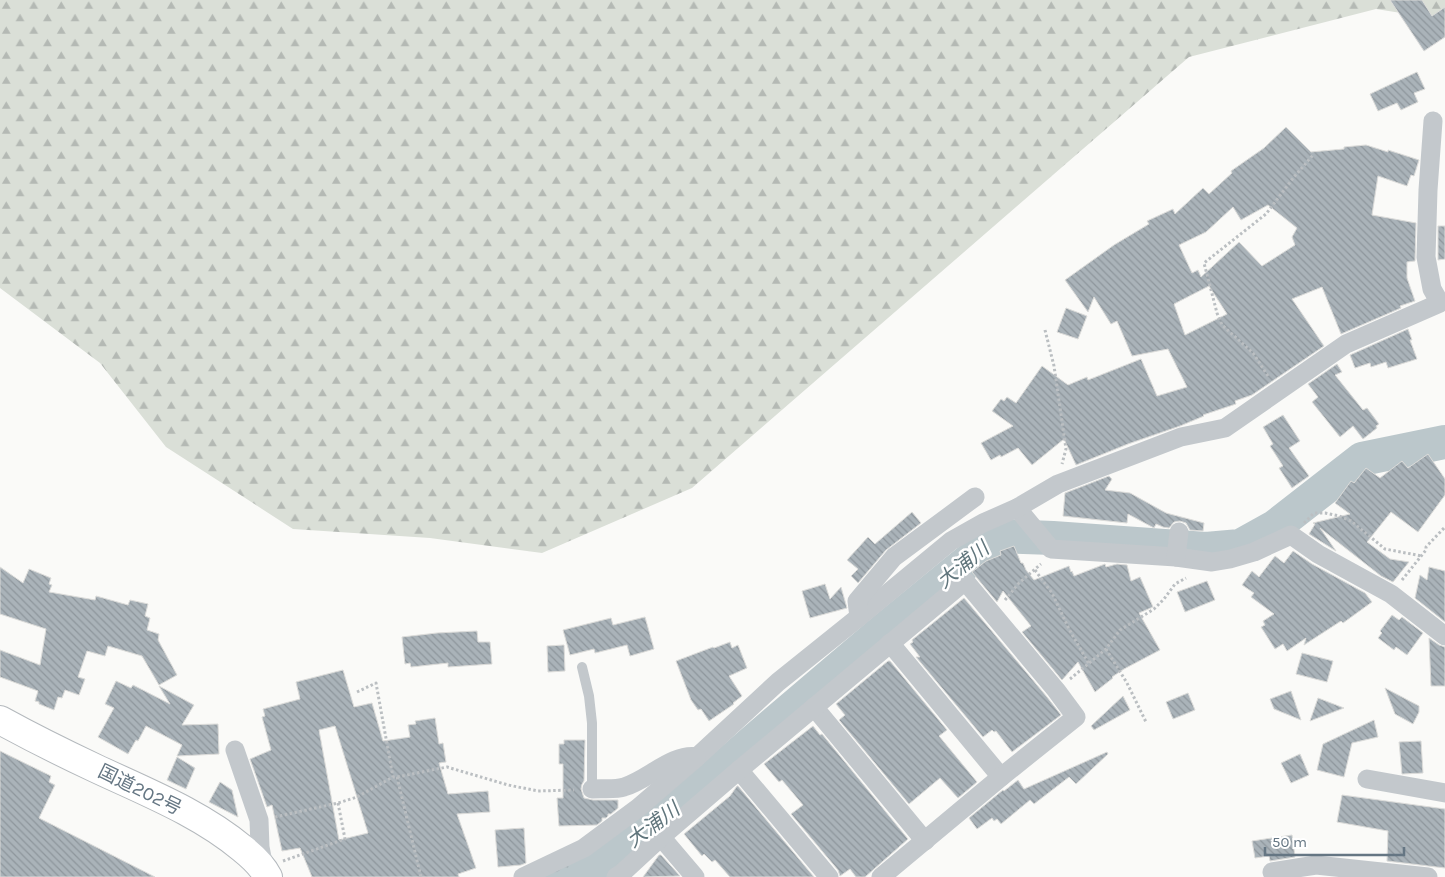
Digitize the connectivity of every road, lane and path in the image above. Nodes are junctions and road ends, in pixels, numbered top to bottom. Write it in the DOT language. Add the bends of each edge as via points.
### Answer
graph roads {
  1 [pos="1432,121"];
  2 [pos="1313,155"];
  3 [pos="1045,330"];
  4 [pos="1278,391"];
  5 [pos="1058,484"];
  6 [pos="975,497"];
  7 [pos="1017,508"];
  8 [pos="1445,527"];
  9 [pos="1179,532"];
  10 [pos="1291,535"];
  11 [pos="1051,549"];
  12 [pos="1422,556"];
  13 [pos="1176,558"];
  14 [pos="1212,562"];
  15 [pos="1035,570"];
  16 [pos="1390,594"];
  17 [pos="993,614"];
  18 [pos="859,616"];
  19 [pos="1445,636"];
  20 [pos="890,643"];
  21 [pos="1106,649"];
  22 [pos="1089,664"];
  23 [pos="582,667"];
  24 [pos="1056,690"];
  25 [pos="357,692"];
  26 [pos="814,707"];
  27 [pos="0,720"];
  28 [pos="1146,722"];
  29 [pos="235,750"];
  30 [pos="697,757"];
  31 [pos="739,770"];
  32 [pos="395,777"];
  33 [pos="1001,778"];
  34 [pos="1367,779"];
  35 [pos="623,787"];
  36 [pos="592,789"];
  37 [pos="1445,793"];
  38 [pos="338,803"];
  39 [pos="638,808"];
  40 [pos="259,820"];
  41 [pos="661,837"];
  42 [pos="925,841"];
  43 [pos="1272,872"];
  44 [pos="266,873"];
  45 [pos="421,877"];
  46 [pos="523,877"];
  47 [pos="616,877"];
  48 [pos="695,877"];
  49 [pos="829,877"];
  50 [pos="881,877"];
  51 [pos="1428,877"];
  1 -- 4 [label="street" via="1426,257 1432,289 1440,303 1346,344"];
  2 -- 4 [label="path" via="1266,214 1204,263 1222,325 1253,353"];
  3 -- 5 [label="path" via="1054,366 1066,449"];
  4 -- 5 [label="street" via="1225,428 1181,437"];
  5 -- 7 [label="street"];
  6 -- 18 [label="street" via="894,557 857,601"];
  7 -- 11 [label="street"];
  7 -- 18 [label="street" via="951,541"];
  8 -- 12 [label="path"];
  9 -- 13 [label="street"];
  10 -- 12 [label="path" via="1314,513 1325,513 1351,521 1385,549"];
  10 -- 14 [label="street" via="1254,552"];
  10 -- 16 [label="street"];
  11 -- 13 [label="street"];
  11 -- 15 [label="path"];
  12 -- 16 [label="path"];
  13 -- 14 [label="street"];
  14 -- 21 [label="path" via="1175,584 1154,609 1120,630"];
  15 -- 17 [label="path" via="1019,583"];
  15 -- 22 [label="path" via="1052,593"];
  16 -- 19 [label="street"];
  17 -- 20 [label="street" via="965,580"];
  17 -- 24 [label="street"];
  18 -- 30 [label="street" via="778,682"];
  20 -- 26 [label="street"];
  20 -- 33 [label="street"];
  21 -- 22 [label="path"];
  21 -- 28 [label="path"];
  22 -- 24 [label="path"];
  23 -- 36 [label="lane" via="592,723"];
  24 -- 33 [label="street" via="1076,717"];
  25 -- 32 [label="path" via="376,683"];
  26 -- 31 [label="street"];
  26 -- 42 [label="street"];
  27 -- 44 [label="highway, 国道202号" via="184,810 225,834 253,857"];
  29 -- 40 [label="street"];
  30 -- 35 [label="street" via="670,763"];
  30 -- 39 [label="street"];
  31 -- 41 [label="street"];
  31 -- 49 [label="street"];
  32 -- 36 [label="path" via="448,767 538,791"];
  32 -- 38 [label="path"];
  32 -- 45 [label="path"];
  33 -- 42 [label="street"];
  34 -- 37 [label="street"];
  35 -- 36 [label="street"];
  35 -- 39 [label="street"];
  38 -- 40 [label="path"];
  38 -- 44 [label="path" via="345,839"];
  39 -- 46 [label="street" via="584,848"];
  40 -- 44 [label="street" via="260,847"];
  41 -- 47 [label="street"];
  41 -- 48 [label="street"];
  42 -- 50 [label="street"];
  43 -- 51 [label="street" via="1316,865"];
}
